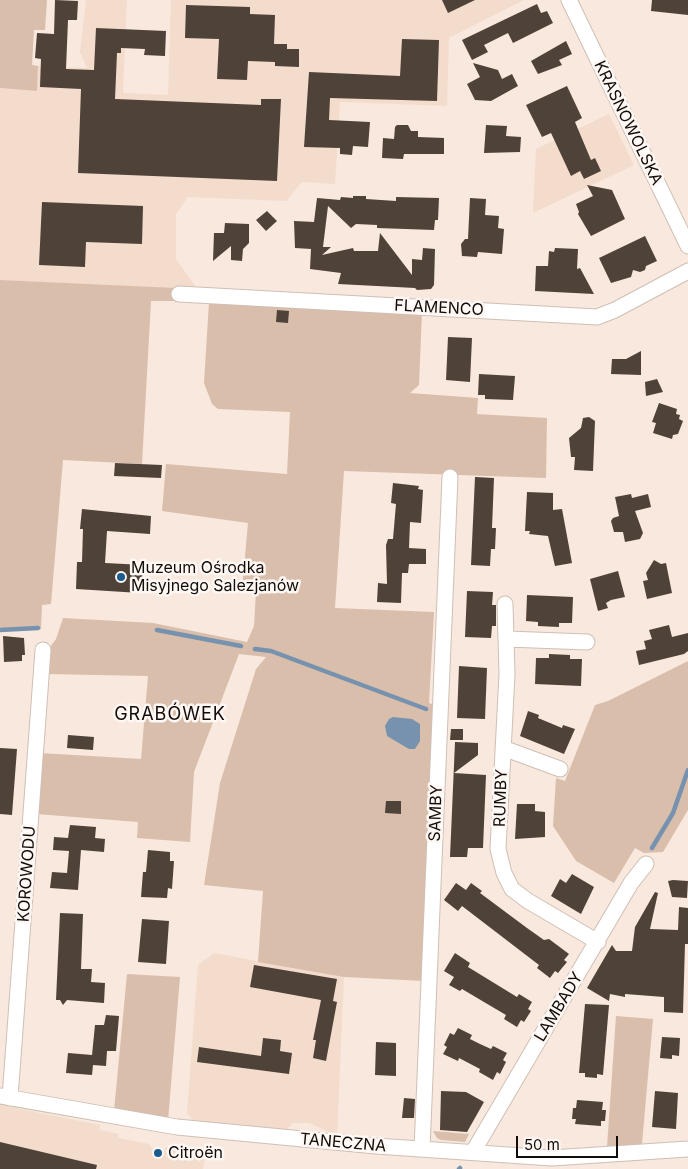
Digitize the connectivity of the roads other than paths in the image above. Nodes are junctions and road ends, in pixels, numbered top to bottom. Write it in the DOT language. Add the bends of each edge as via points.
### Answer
graph roads {
  1 [pos="569,0"];
  2 [pos="688,246"];
  3 [pos="688,271"];
  4 [pos="179,294"];
  5 [pos="450,477"];
  6 [pos="505,604"];
  7 [pos="507,639"];
  8 [pos="586,642"];
  9 [pos="44,650"];
  10 [pos="503,748"];
  11 [pos="560,769"];
  12 [pos="646,864"];
  13 [pos="598,942"];
  14 [pos="5,1097"];
  15 [pos="422,1149"];
  16 [pos="688,1149"];
  17 [pos="473,1152"];
  1 -- 2 [label="street, KRASNOWOLSKA"];
  3 -- 4 [label="street, FLAMENCO" via="597,317"];
  5 -- 15 [label="street, SAMBY"];
  6 -- 7 [label="street, RUMBY"];
  7 -- 8 [label="street"];
  7 -- 10 [label="street, RUMBY"];
  9 -- 14 [label="street, KOROWODU"];
  10 -- 11 [label="street"];
  10 -- 13 [label="street, RUMBY" via="498,849 504,873 512,889 528,901"];
  12 -- 13 [label="street, LAMBADY" via="631,883"];
  13 -- 17 [label="street, LAMBADY"];
  14 -- 15 [label="street, TANECZNA" via="177,1127"];
  15 -- 17 [label="street, TANECZNA"];
  16 -- 17 [label="street, TANECZNA" via="552,1158"];
}
